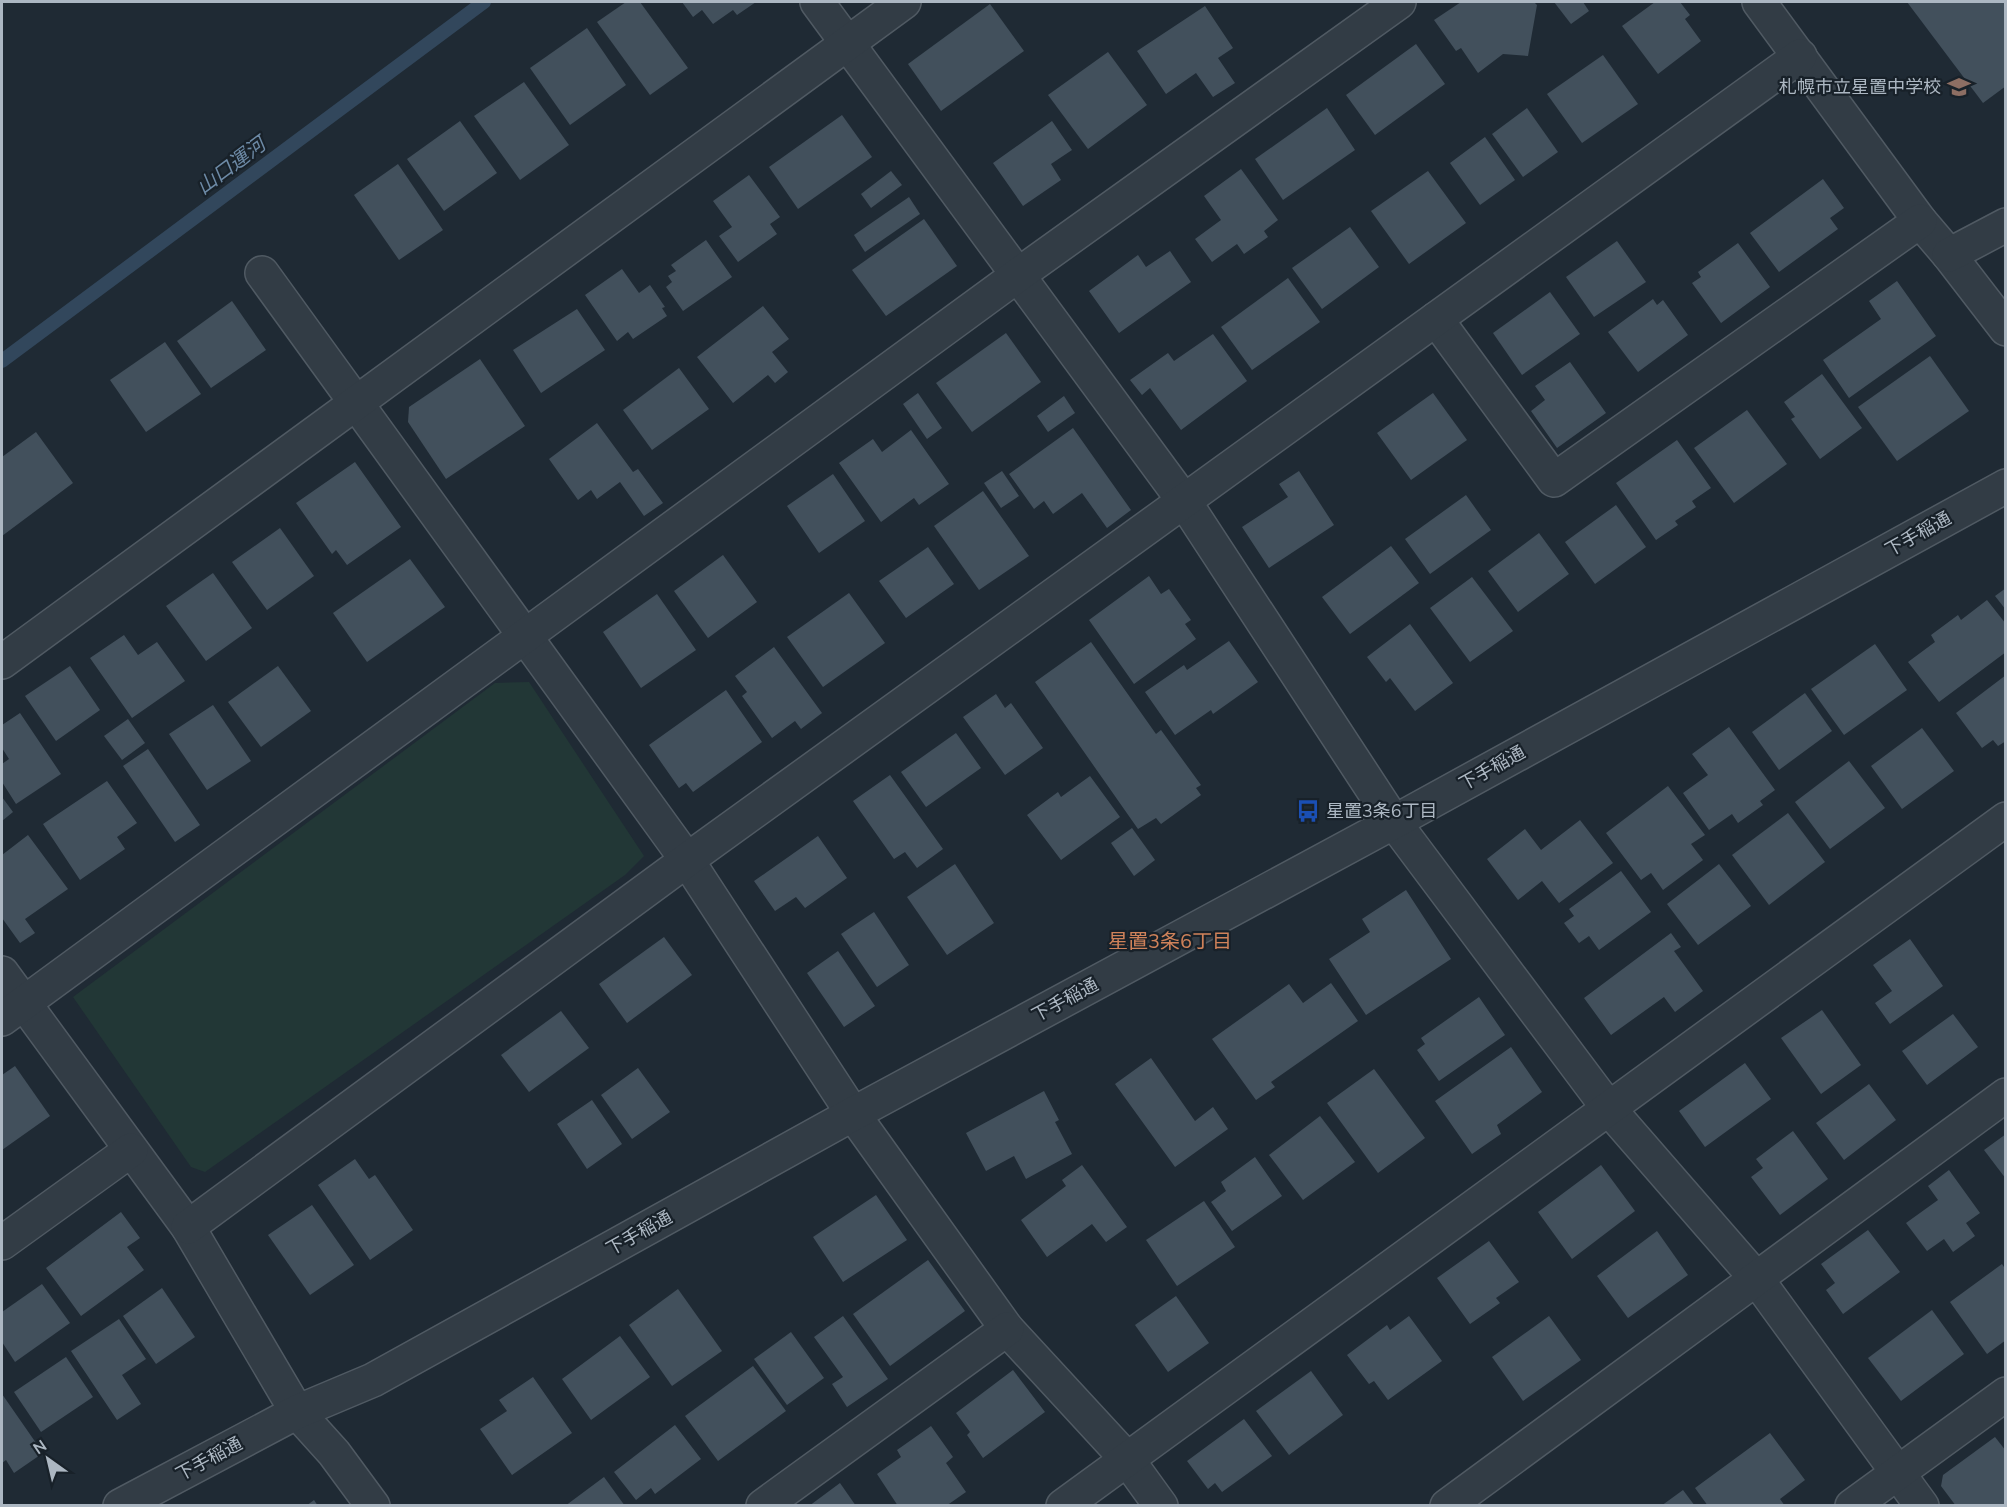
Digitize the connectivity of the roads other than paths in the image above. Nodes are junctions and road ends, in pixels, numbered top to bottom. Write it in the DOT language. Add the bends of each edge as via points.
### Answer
graph roads {
  1 [pos="817,2"];
  2 [pos="904,2"];
  3 [pos="1399,2"];
  4 [pos="1759,2"];
  5 [pos="847,43"];
  6 [pos="1800,56"];
  7 [pos="1920,221"];
  8 [pos="2006,225"];
  9 [pos="1950,255"];
  10 [pos="262,273"];
  11 [pos="1018,275"];
  12 [pos="1436,319"];
  13 [pos="2006,329"];
  14 [pos="355,404"];
  15 [pos="2006,486"];
  16 [pos="1185,501"];
  17 [pos="524,636"];
  18 [pos="2,662"];
  19 [pos="2006,819"];
  20 [pos="1394,822"];
  21 [pos="687,860"];
  22 [pos="2,973"];
  23 [pos="12,1011"];
  24 [pos="2006,1095"];
  25 [pos="1609,1109"];
  26 [pos="853,1114"];
  27 [pos="131,1150"];
  28 [pos="188,1227"];
  29 [pos="2,1243"];
  30 [pos="1756,1278"];
  31 [pos="1007,1329"];
  32 [pos="2006,1394"];
  33 [pos="297,1412"];
  34 [pos="1127,1459"];
  35 [pos="1898,1472"];
  36 [pos="120,1506"];
  37 [pos="373,1506"];
  38 [pos="763,1506"];
  39 [pos="1063,1506"];
  40 [pos="1161,1506"];
  41 [pos="1447,1506"];
  42 [pos="1852,1506"];
  43 [pos="1922,1506"];
  1 -- 5 [label="street"];
  2 -- 5 [label="street"];
  3 -- 11 [label="street"];
  4 -- 6 [label="street"];
  5 -- 11 [label="street"];
  5 -- 14 [label="street"];
  6 -- 7 [label="street"];
  6 -- 12 [label="street"];
  7 -- 9 [label="street"];
  7 -- 12 [label="street" via="1554,480"];
  8 -- 9 [label="street"];
  9 -- 13 [label="street"];
  10 -- 14 [label="street"];
  11 -- 16 [label="street"];
  11 -- 17 [label="street"];
  12 -- 16 [label="street"];
  14 -- 17 [label="street"];
  14 -- 18 [label="street"];
  15 -- 20 [label="street, 下手稲通"];
  16 -- 20 [label="street"];
  16 -- 21 [label="street"];
  17 -- 21 [label="street"];
  17 -- 23 [label="street"];
  19 -- 25 [label="street"];
  20 -- 25 [label="street"];
  20 -- 26 [label="street, 下手稲通"];
  21 -- 26 [label="street"];
  21 -- 28 [label="street"];
  22 -- 23 [label="street"];
  23 -- 27 [label="street"];
  24 -- 30 [label="street"];
  25 -- 30 [label="street"];
  25 -- 34 [label="street"];
  26 -- 31 [label="street"];
  26 -- 33 [label="street, 下手稲通" via="373,1380"];
  27 -- 28 [label="street"];
  27 -- 29 [label="street"];
  28 -- 33 [label="street"];
  30 -- 35 [label="street"];
  30 -- 41 [label="street"];
  31 -- 34 [label="street"];
  31 -- 38 [label="street"];
  32 -- 35 [label="street"];
  33 -- 36 [label="street, 下手稲通"];
  33 -- 37 [label="street"];
  34 -- 39 [label="street"];
  34 -- 40 [label="street"];
  35 -- 42 [label="street"];
  35 -- 43 [label="street"];
}
